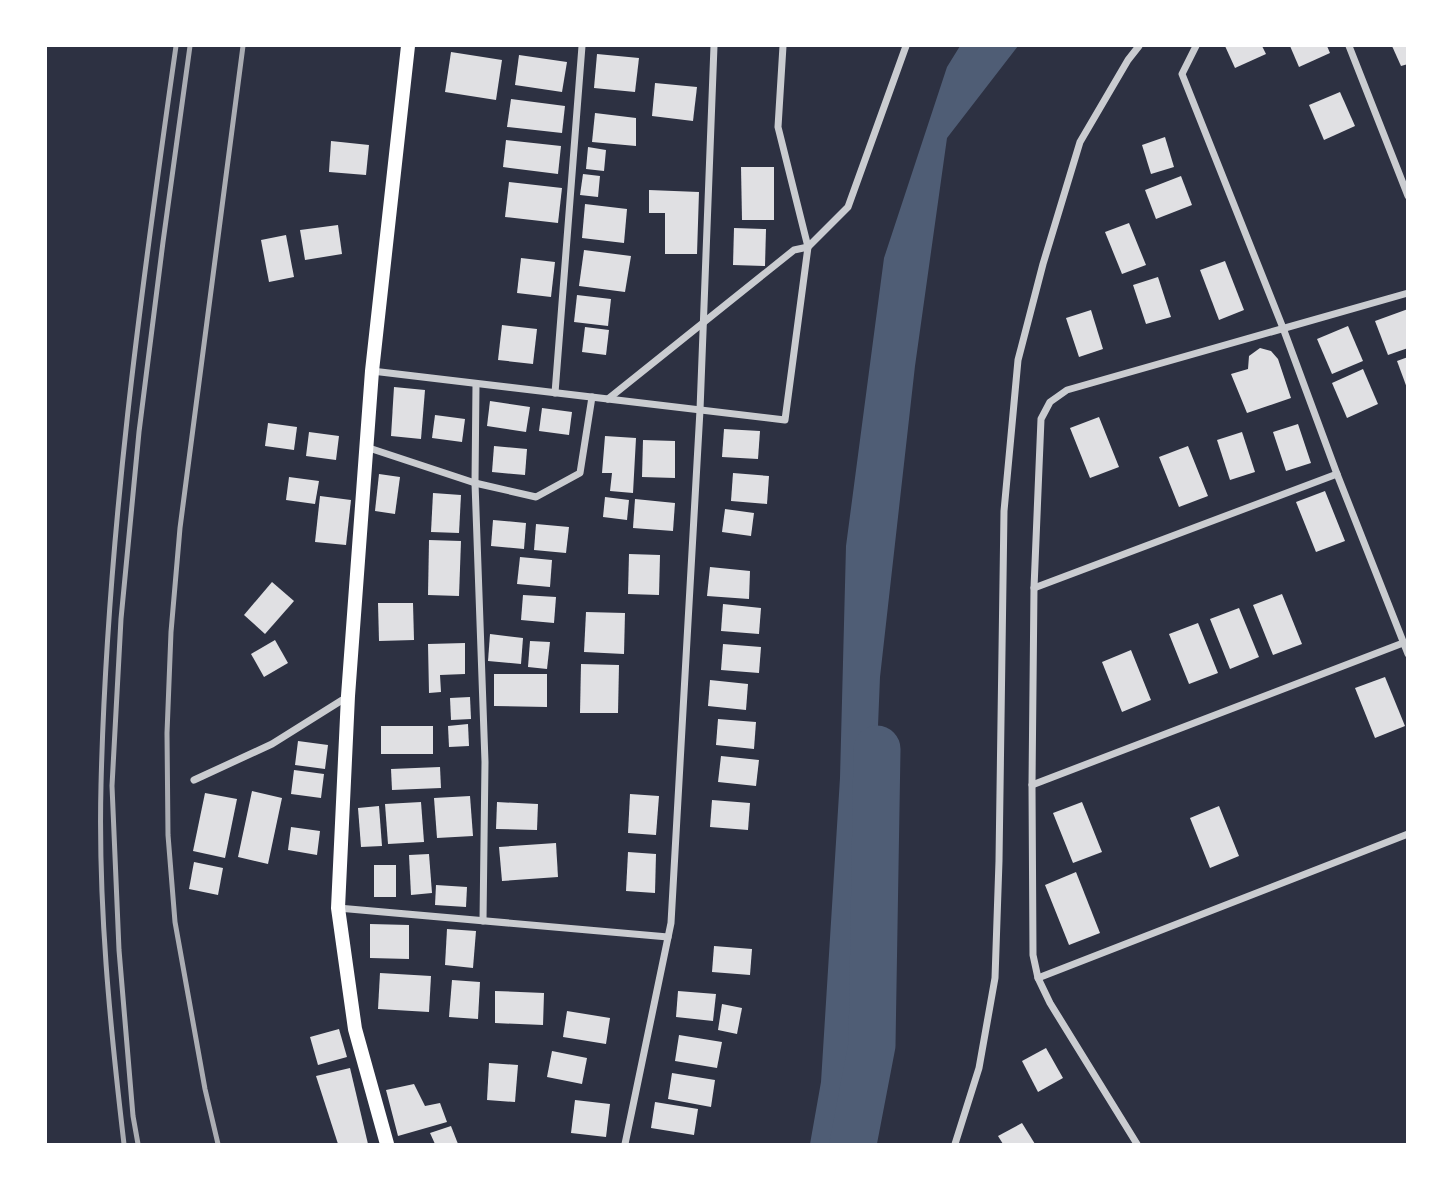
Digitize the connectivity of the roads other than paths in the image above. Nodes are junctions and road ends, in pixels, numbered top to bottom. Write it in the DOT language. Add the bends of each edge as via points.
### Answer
graph roads {
  1 [pos="408,46"];
  2 [pos="582,46"];
  3 [pos="715,46"];
  4 [pos="783,46"];
  5 [pos="906,46"];
  6 [pos="1139,46"];
  7 [pos="1196,46"];
  8 [pos="1349,46"];
  9 [pos="1408,197"];
  10 [pos="808,247"];
  11 [pos="1408,293"];
  12 [pos="703,323"];
  13 [pos="1283,328"];
  14 [pos="372,372"];
  15 [pos="477,384"];
  16 [pos="555,393"];
  17 [pos="592,397"];
  18 [pos="608,399"];
  19 [pos="700,410"];
  20 [pos="366,447"];
  21 [pos="1337,474"];
  22 [pos="475,483"];
  23 [pos="1034,588"];
  24 [pos="1403,643"];
  25 [pos="1408,654"];
  26 [pos="348,696"];
  27 [pos="194,780"];
  28 [pos="1032,785"];
  29 [pos="1408,834"];
  30 [pos="338,908"];
  31 [pos="483,921"];
  32 [pos="668,937"];
  33 [pos="1038,978"];
  34 [pos="387,1144"];
  35 [pos="625,1144"];
  36 [pos="955,1144"];
  37 [pos="1137,1144"];
  1 -- 14 [label="main road"];
  2 -- 16 [label="street"];
  3 -- 12 [label="street"];
  4 -- 10 [label="street" via="778,127"];
  5 -- 10 [label="street" via="848,206"];
  6 -- 36 [label="street" via="1080,142 1018,360 1004,511 995,978 978,1068"];
  7 -- 13 [label="street" via="1182,74"];
  8 -- 9 [label="street"];
  10 -- 12 [label="street" via="794,250"];
  10 -- 19 [label="street" via="785,420"];
  11 -- 13 [label="street"];
  12 -- 18 [label="street"];
  12 -- 19 [label="street"];
  13 -- 21 [label="street"];
  13 -- 23 [label="street" via="1067,390 1050,402 1041,419"];
  14 -- 15 [label="street"];
  14 -- 20 [label="main road"];
  15 -- 16 [label="street"];
  15 -- 22 [label="street"];
  16 -- 17 [label="street"];
  17 -- 18 [label="street"];
  17 -- 22 [label="street" via="580,473 536,497"];
  18 -- 19 [label="street"];
  19 -- 32 [label="street"];
  20 -- 22 [label="street"];
  20 -- 26 [label="main road"];
  21 -- 23 [label="street"];
  21 -- 24 [label="street"];
  22 -- 31 [label="street" via="485,762"];
  23 -- 28 [label="street"];
  24 -- 25 [label="street"];
  24 -- 28 [label="street"];
  26 -- 27 [label="street" via="272,744"];
  26 -- 30 [label="main road"];
  28 -- 33 [label="street" via="1033,955"];
  29 -- 33 [label="street"];
  30 -- 31 [label="street"];
  30 -- 34 [label="main road" via="355,1029"];
  31 -- 32 [label="street"];
  32 -- 35 [label="street"];
  33 -- 37 [label="street"];
}
